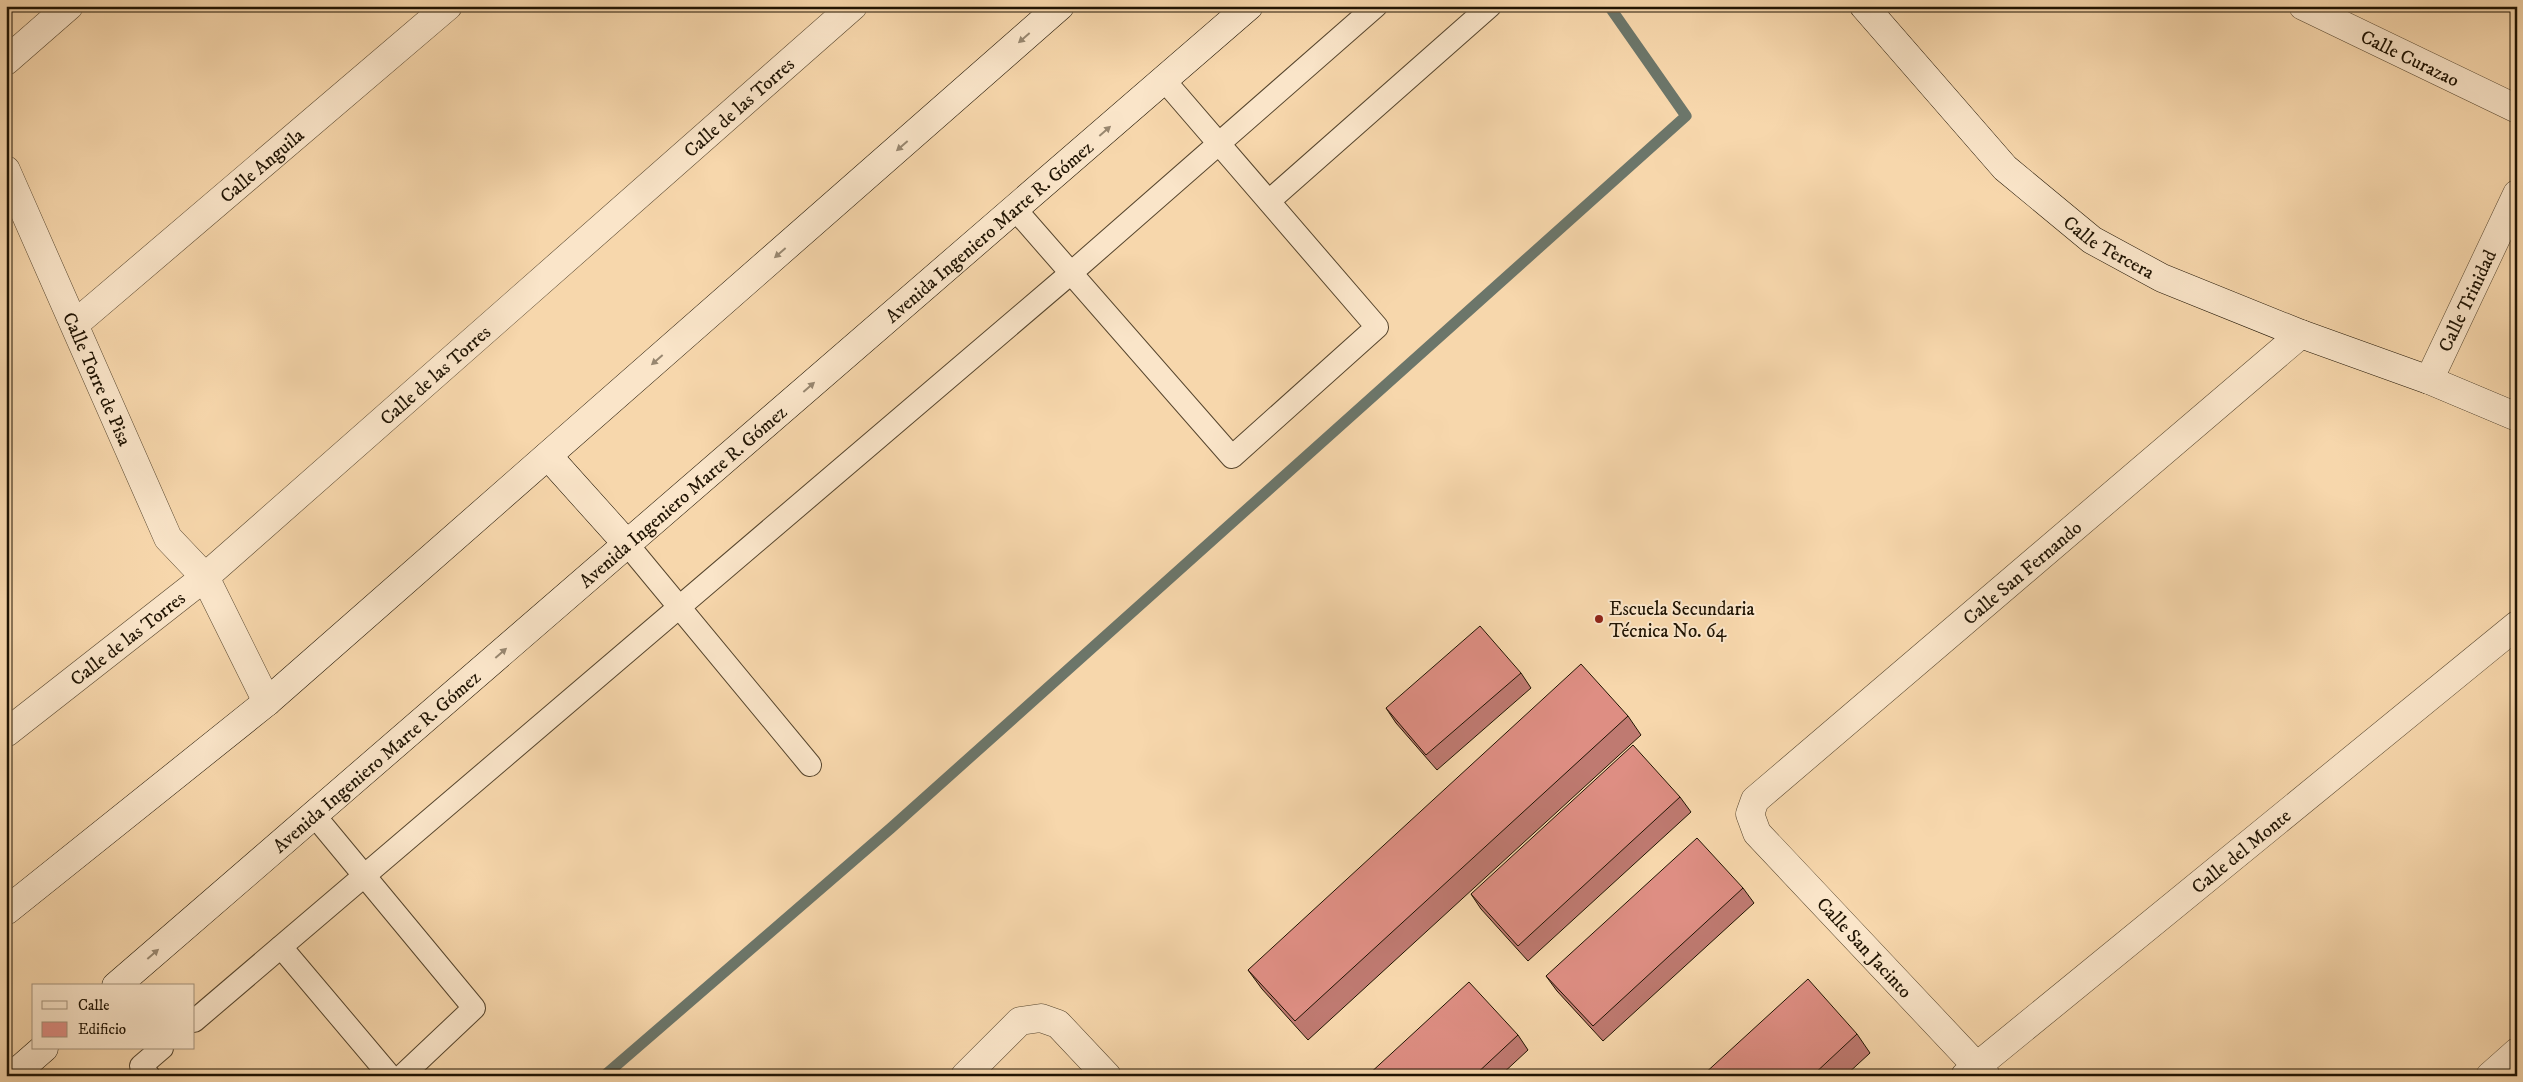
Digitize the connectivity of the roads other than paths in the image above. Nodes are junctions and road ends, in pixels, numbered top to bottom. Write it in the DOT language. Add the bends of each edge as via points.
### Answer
graph roads {
  1 [pos="69,6"];
  2 [pos="448,6"];
  3 [pos="852,6"];
  4 [pos="1060,6"];
  5 [pos="1250,6"];
  6 [pos="1376,6"];
  7 [pos="1490,6"];
  8 [pos="1864,6"];
  9 [pos="2303,6"];
  10 [pos="6,61"];
  11 [pos="1164,80"];
  12 [pos="2517,109"];
  13 [pos="1219,145"];
  14 [pos="6,170"];
  15 [pos="2517,194"];
  16 [pos="1269,201"];
  17 [pos="1015,209"];
  18 [pos="2507,240"];
  19 [pos="1071,273"];
  20 [pos="76,324"];
  21 [pos="2301,334"];
  22 [pos="2429,380"];
  23 [pos="2517,417"];
  24 [pos="548,456"];
  25 [pos="627,544"];
  26 [pos="204,577"];
  27 [pos="680,607"];
  28 [pos="2517,625"];
  29 [pos="267,702"];
  30 [pos="6,732"];
  31 [pos="810,764"];
  32 [pos="1750,814"];
  33 [pos="314,815"];
  34 [pos="365,876"];
  35 [pos="6,911"];
  36 [pos="281,947"];
  37 [pos="118,984"];
  38 [pos="195,1020"];
  39 [pos="42,1050"];
  40 [pos="160,1050"];
  41 [pos="2517,1052"];
  42 [pos="1976,1072"];
  43 [pos="12,1076"];
  44 [pos="149,1076"];
  45 [pos="390,1076"];
  46 [pos="402,1076"];
  47 [pos="965,1076"];
  48 [pos="1107,1076"];
  49 [pos="2490,1076"];
  1 -- 10 [label="street"];
  2 -- 20 [label="street, Calle Anguila"];
  3 -- 26 [label="street, Calle de las Torres"];
  4 -- 24 [label="street, one-way"];
  5 -- 11 [label="street, Avenida Ingeniero Marte R. Gómez"];
  6 -- 13 [label="lane"];
  7 -- 16 [label="lane"];
  8 -- 21 [label="street, Calle Tercera" via="2005,168 2092,240 2162,278"];
  9 -- 12 [label="street, Calle Curazao"];
  11 -- 13 [label="lane"];
  17 -- 11 [label="street, Avenida Ingeniero Marte R. Gómez, one-way"];
  13 -- 16 [label="lane"];
  13 -- 19 [label="lane"];
  14 -- 20 [label="street, Calle Torre de Pisa"];
  15 -- 18 [label="street, Calle Trinidad"];
  16 -- 19 [label="lane" via="1377,327 1232,457"];
  17 -- 19 [label="lane"];
  25 -- 17 [label="street, Avenida Ingeniero Marte R. Gómez, one-way"];
  18 -- 22 [label="street, Calle Trinidad"];
  19 -- 27 [label="lane"];
  20 -- 26 [label="street, Calle Torre de Pisa" via="168,538"];
  21 -- 22 [label="street, Calle Tercera"];
  21 -- 32 [label="street, Calle San Fernando" via="1755,800"];
  22 -- 23 [label="street"];
  24 -- 25 [label="street"];
  24 -- 29 [label="street"];
  25 -- 27 [label="lane"];
  33 -- 25 [label="street, Avenida Ingeniero Marte R. Gómez, one-way"];
  26 -- 29 [label="street, Calle Torre de Pisa"];
  26 -- 30 [label="street, Calle de las Torres"];
  27 -- 31 [label="lane"];
  27 -- 34 [label="lane"];
  28 -- 42 [label="street, Calle del Monte"];
  29 -- 35 [label="street"];
  32 -- 42 [label="street, Calle San Jacinto" via="1757,833"];
  33 -- 34 [label="lane"];
  37 -- 33 [label="street, Avenida Ingeniero Marte R. Gómez, one-way"];
  34 -- 36 [label="lane"];
  34 -- 46 [label="lane" via="474,1008"];
  36 -- 38 [label="lane"];
  36 -- 45 [label="lane"];
  39 -- 43 [label="street"];
  40 -- 44 [label="lane" via="141,1066"];
  41 -- 49 [label="street"];
  47 -- 48 [label="street" via="1020,1021 1041,1018 1058,1024"];
}
